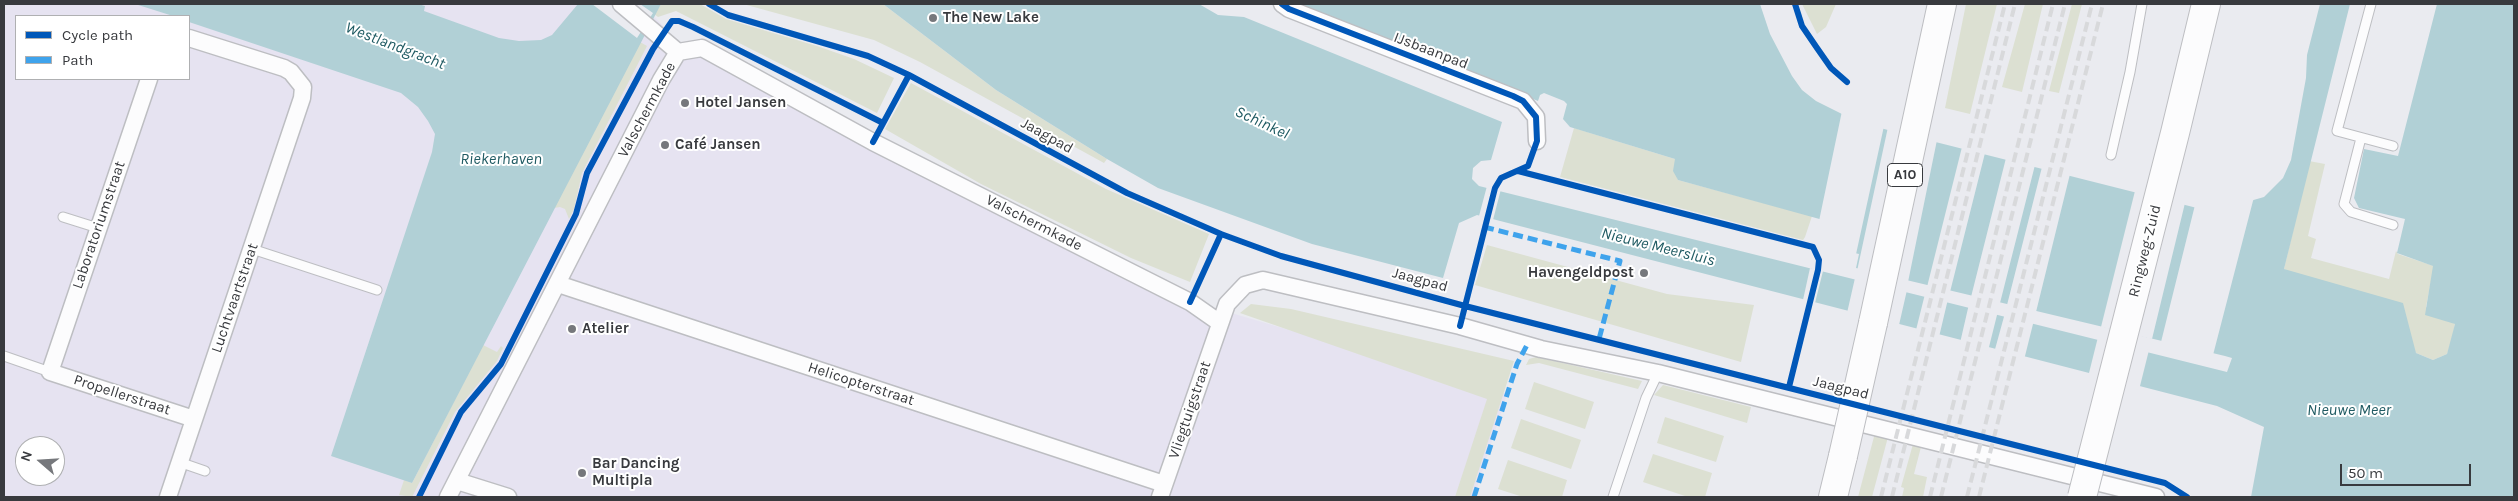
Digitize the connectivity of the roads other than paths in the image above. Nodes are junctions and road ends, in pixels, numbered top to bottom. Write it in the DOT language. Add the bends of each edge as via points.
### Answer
graph roads {
  1 [pos="621,4"];
  2 [pos="1282,4"];
  3 [pos="1942,4"];
  4 [pos="2142,4"];
  5 [pos="2206,4"];
  6 [pos="2371,4"];
  7 [pos="190,38"];
  8 [pos="678,52"];
  9 [pos="148,80"];
  10 [pos="2361,138"];
  11 [pos="1537,141"];
  12 [pos="2393,146"];
  13 [pos="2111,155"];
  14 [pos="63,217"];
  15 [pos="2394,225"];
  16 [pos="98,228"];
  17 [pos="252,248"];
  18 [pos="558,284"];
  19 [pos="377,290"];
  20 [pos="1220,324"];
  21 [pos="4,356"];
  22 [pos="50,372"];
  23 [pos="1658,373"];
  24 [pos="194,419"];
  25 [pos="179,462"];
  26 [pos="205,471"];
  27 [pos="457,480"];
  28 [pos="1162,490"];
  29 [pos="168,497"];
  30 [pos="448,497"];
  31 [pos="508,497"];
  32 [pos="1613,497"];
  33 [pos="1833,497"];
  34 [pos="2082,497"];
  35 [pos="2156,497"];
  1 -- 8 [label="street"];
  2 -- 11 [label="street, IJsbaanpad" via="1523,101 1536,117"];
  3 -- 33 [label="highway, A10, bridge"];
  4 -- 13 [label="lane"];
  5 -- 34 [label="highway, Ringweg-Zuid, bridge"];
  6 -- 10 [label="lane" via="2337,131"];
  7 -- 17 [label="street, Luchtvaartstraat" via="284,68 291,72 302,88 302,98"];
  8 -- 18 [label="street, Valschermkade"];
  8 -- 20 [label="street, Valschermkade" via="702,48 873,142 1190,302"];
  9 -- 16 [label="street, Laboratoriumstraat"];
  10 -- 12 [label="lane"];
  10 -- 15 [label="lane" via="2344,204 2351,212"];
  14 -- 16 [label="lane"];
  16 -- 22 [label="street, Laboratoriumstraat"];
  17 -- 19 [label="lane"];
  17 -- 24 [label="street, Luchtvaartstraat"];
  18 -- 27 [label="street, Valschermkade"];
  18 -- 28 [label="street, Helicopterstraat"];
  20 -- 23 [label="street, Jaagpad" via="1227,304 1245,286 1263,280 1460,326 1541,349"];
  20 -- 28 [label="street, Vliegtuigstraat"];
  21 -- 22 [label="lane"];
  22 -- 24 [label="street, Propellerstraat"];
  23 -- 32 [label="lane" via="1646,398"];
  23 -- 35 [label="street, Jaagpad"];
  24 -- 25 [label="street, Luchtvaartstraat"];
  25 -- 26 [label="lane"];
  25 -- 29 [label="street, Luchtvaartstraat"];
  27 -- 30 [label="street, Valschermkade"];
  27 -- 31 [label="street"];
}
